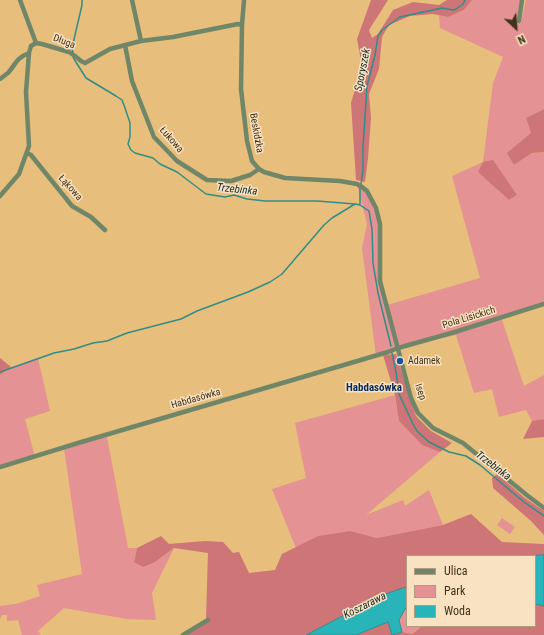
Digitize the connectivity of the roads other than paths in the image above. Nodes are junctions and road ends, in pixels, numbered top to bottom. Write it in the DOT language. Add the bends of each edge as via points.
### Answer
graph roads {
  1 [pos="20,0"];
  2 [pos="132,0"];
  3 [pos="244,0"];
  4 [pos="522,0"];
  5 [pos="519,21"];
  6 [pos="242,25"];
  7 [pos="141,41"];
  8 [pos="36,43"];
  9 [pos="125,45"];
  10 [pos="29,53"];
  11 [pos="0,79"];
  12 [pos="27,153"];
  13 [pos="259,169"];
  14 [pos="0,196"];
  15 [pos="105,230"];
  16 [pos="544,304"];
  17 [pos="398,348"];
  18 [pos="0,467"];
  19 [pos="544,508"];
  20 [pos="208,620"];
  21 [pos="183,635"];
  1 -- 8 [label="street"];
  2 -- 7 [label="street"];
  3 -- 6 [label="street, Beskidzka"];
  4 -- 5 [label="street"];
  6 -- 7 [label="street, Długa"];
  6 -- 13 [label="street, Beskidzka" via="241,89 246,141 252,161"];
  7 -- 9 [label="street, Długa"];
  8 -- 9 [label="street, Długa" via="69,52 85,63 110,49"];
  8 -- 10 [label="street, Długa" via="31,46"];
  9 -- 13 [label="street, Łukowa" via="132,81 154,137 177,161 207,180 231,181"];
  10 -- 11 [label="street" via="16,61"];
  10 -- 12 [label="street" via="26,92 29,146"];
  12 -- 14 [label="street" via="19,174"];
  12 -- 15 [label="street, Łąkowa" via="72,206 91,217"];
  13 -- 17 [label="street, Isep" via="286,178 357,184 367,191 376,208 380,224 380,281"];
  16 -- 17 [label="street, Pola Lisickich"];
  17 -- 18 [label="street, Habdasówka"];
  17 -- 19 [label="street, Isep" via="411,398 418,414 433,428 468,447"];
  20 -- 21 [label="street"];
}
